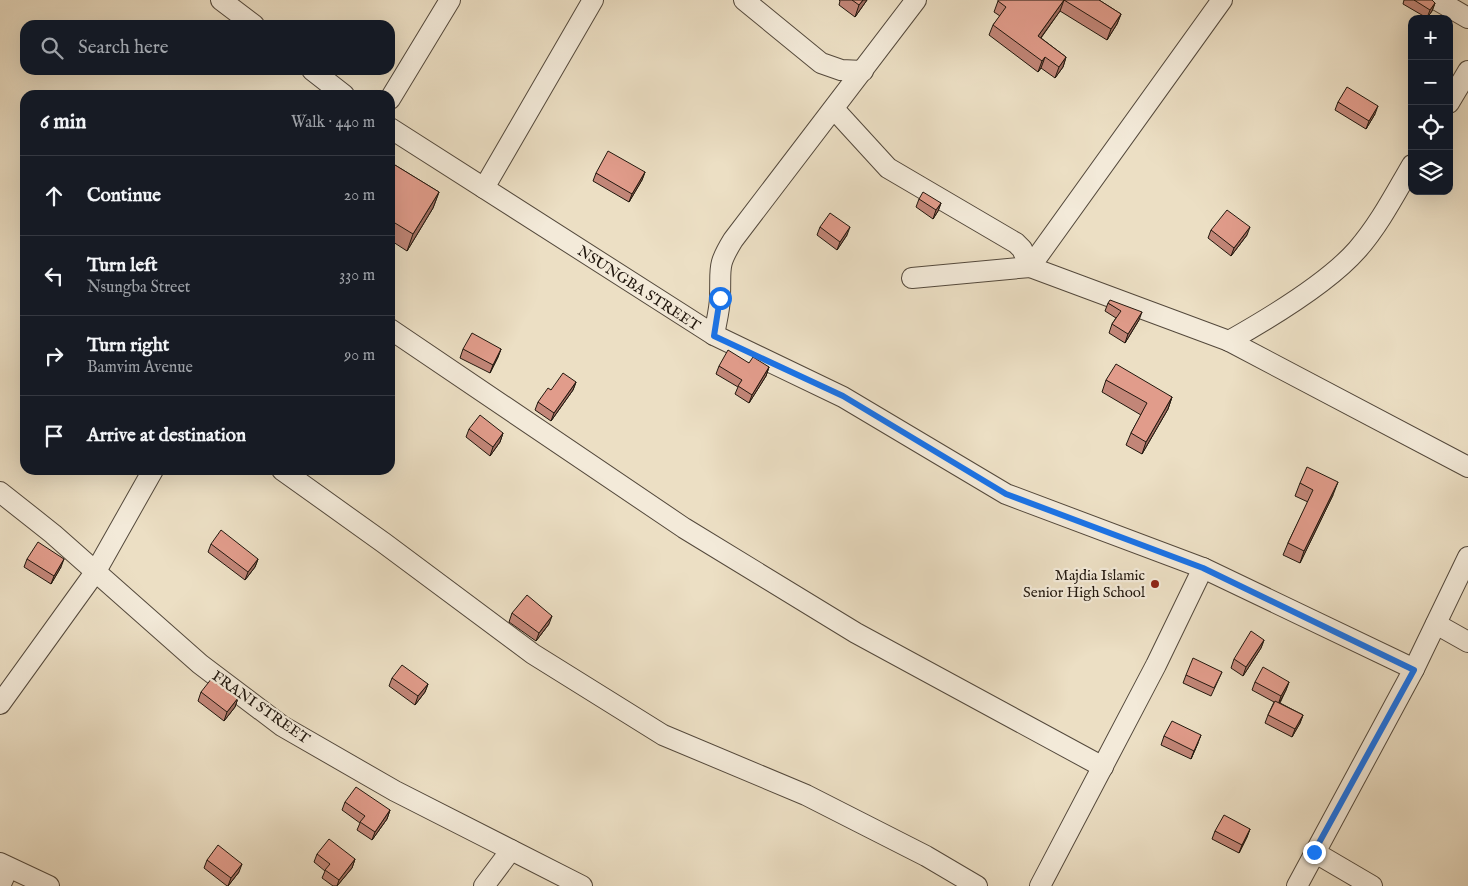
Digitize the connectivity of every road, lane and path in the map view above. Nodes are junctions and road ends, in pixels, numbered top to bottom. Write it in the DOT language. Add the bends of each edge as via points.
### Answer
graph roads {
  1 [pos="221,0"];
  2 [pos="450,0"];
  3 [pos="593,0"];
  4 [pos="744,0"];
  5 [pos="916,0"];
  6 [pos="1222,0"];
  7 [pos="1437,0"];
  8 [pos="1468,18"];
  9 [pos="247,20"];
  10 [pos="863,71"];
  11 [pos="1468,71"];
  12 [pos="318,75"];
  13 [pos="338,90"];
  14 [pos="395,91"];
  15 [pos="1453,96"];
  16 [pos="834,109"];
  17 [pos="395,131"];
  18 [pos="1408,172"];
  19 [pos="484,188"];
  20 [pos="1030,267"];
  21 [pos="912,278"];
  22 [pos="395,332"];
  23 [pos="714,336"];
  24 [pos="1229,341"];
  25 [pos="1468,466"];
  26 [pos="150,475"];
  27 [pos="289,475"];
  28 [pos="0,492"];
  29 [pos="1468,558"];
  30 [pos="1203,568"];
  31 [pos="96,571"];
  32 [pos="1436,624"];
  33 [pos="1468,642"];
  34 [pos="1414,670"];
  35 [pos="0,704"];
  36 [pos="1103,767"];
  37 [pos="511,850"];
  38 [pos="1314,852"];
  39 [pos="3,873"];
  40 [pos="48,886"];
  41 [pos="484,886"];
  42 [pos="582,886"];
  43 [pos="977,886"];
  44 [pos="1040,886"];
  45 [pos="1297,886"];
  46 [pos="1372,886"];
  1 -- 9 [label="street"];
  2 -- 14 [label="street"];
  3 -- 19 [label="street"];
  4 -- 10 [label="street" via="821,63 841,70"];
  5 -- 10 [label="street"];
  6 -- 20 [label="street"];
  7 -- 8 [label="street"];
  10 -- 16 [label="street"];
  11 -- 15 [label="street"];
  12 -- 13 [label="street"];
  16 -- 20 [label="street" via="888,168 1011,240 1022,249"];
  16 -- 23 [label="street" via="724,256 719,272 720,298"];
  17 -- 19 [label="street, NSUNGBA STREET"];
  18 -- 24 [label="street" via="1357,250 1319,283 1260,324"];
  19 -- 23 [label="street, NSUNGBA STREET"];
  20 -- 21 [label="street"];
  20 -- 24 [label="street"];
  22 -- 36 [label="street" via="684,528 831,618"];
  23 -- 30 [label="street, NSUNGBA STREET" via="843,396 1006,494"];
  24 -- 25 [label="street"];
  26 -- 31 [label="street"];
  27 -- 43 [label="street" via="533,654 663,734 806,795 926,856"];
  28 -- 31 [label="street, FRANI STREET"];
  29 -- 32 [label="street"];
  30 -- 34 [label="street, NSUNGBA STREET"];
  30 -- 36 [label="street"];
  31 -- 35 [label="street"];
  31 -- 37 [label="street, FRANI STREET" via="200,664 282,726 395,792"];
  32 -- 33 [label="street"];
  32 -- 34 [label="street"];
  34 -- 38 [label="street"];
  36 -- 44 [label="street"];
  37 -- 41 [label="street"];
  37 -- 42 [label="street, FRANI STREET"];
  38 -- 45 [label="street"];
  38 -- 46 [label="street"];
  39 -- 40 [label="street"];
}
